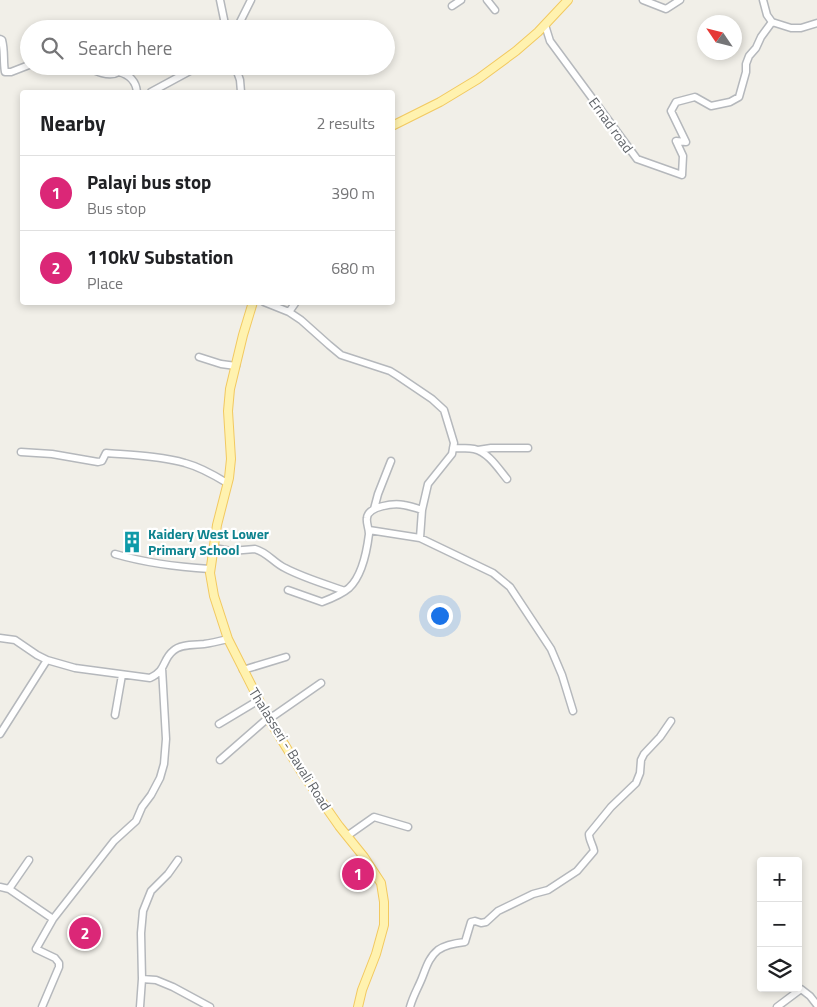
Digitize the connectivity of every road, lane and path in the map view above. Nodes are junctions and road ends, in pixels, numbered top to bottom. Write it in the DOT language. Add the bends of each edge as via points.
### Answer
graph roads {
  1 [pos="220,0"];
  2 [pos="252,0"];
  3 [pos="461,0"];
  4 [pos="487,0"];
  5 [pos="568,0"];
  6 [pos="643,0"];
  7 [pos="680,0"];
  8 [pos="763,0"];
  9 [pos="452,6"];
  10 [pos="495,10"];
  11 [pos="224,20"];
  12 [pos="241,20"];
  13 [pos="772,22"];
  14 [pos="817,23"];
  15 [pos="545,25"];
  16 [pos="0,39"];
  17 [pos="20,68"];
  18 [pos="127,75"];
  19 [pos="182,75"];
  20 [pos="239,75"];
  21 [pos="137,90"];
  22 [pos="155,90"];
  23 [pos="241,90"];
  24 [pos="395,124"];
  25 [pos="252,305"];
  26 [pos="272,305"];
  27 [pos="294,305"];
  28 [pos="290,312"];
  29 [pos="199,357"];
  30 [pos="236,366"];
  31 [pos="453,448"];
  32 [pos="528,448"];
  33 [pos="476,450"];
  34 [pos="20,452"];
  35 [pos="391,461"];
  36 [pos="507,479"];
  37 [pos="227,483"];
  38 [pos="374,509"];
  39 [pos="422,510"];
  40 [pos="369,530"];
  41 [pos="420,538"];
  42 [pos="214,548"];
  43 [pos="115,554"];
  44 [pos="210,569"];
  45 [pos="288,590"];
  46 [pos="345,591"];
  47 [pos="0,638"];
  48 [pos="228,639"];
  49 [pos="286,657"];
  50 [pos="47,660"];
  51 [pos="162,668"];
  52 [pos="243,670"];
  53 [pos="122,675"];
  54 [pos="321,683"];
  55 [pos="259,700"];
  56 [pos="573,711"];
  57 [pos="115,716"];
  58 [pos="268,718"];
  59 [pos="671,721"];
  60 [pos="219,724"];
  61 [pos="0,734"];
  62 [pos="220,760"];
  63 [pos="408,827"];
  64 [pos="347,836"];
  65 [pos="29,860"];
  66 [pos="178,860"];
  67 [pos="0,887"];
  68 [pos="9,889"];
  69 [pos="53,919"];
  70 [pos="142,979"];
  71 [pos="817,1005"];
  72 [pos="42,1007"];
  73 [pos="140,1007"];
  74 [pos="210,1007"];
  75 [pos="358,1007"];
  76 [pos="410,1007"];
  77 [pos="776,1007"];
  1 -- 11 [label="street"];
  2 -- 12 [label="street"];
  3 -- 9 [label="street"];
  4 -- 10 [label="street"];
  5 -- 15 [label="main road"];
  6 -- 7 [label="street" via="666,8"];
  8 -- 13 [label="street"];
  13 -- 14 [label="street" via="791,28"];
  13 -- 15 [label="street, Ernad road" via="749,56 739,97 711,106 695,97 676,102 671,111 686,142 676,141 683,156 682,174 637,159 550,41"];
  15 -- 24 [label="main road" via="478,79"];
  16 -- 17 [label="street" via="5,49 5,72"];
  18 -- 21 [label="street" via="133,79"];
  19 -- 22 [label="street"];
  20 -- 23 [label="street"];
  25 -- 30 [label="main road, Thalasseri - Bavali Road"];
  26 -- 28 [label="street"];
  27 -- 28 [label="street"];
  28 -- 31 [label="street" via="341,355 390,371 432,399 444,410"];
  29 -- 30 [label="street"];
  30 -- 37 [label="main road, Thalasseri - Bavali Road" via="228,411 231,459"];
  31 -- 33 [label="street"];
  31 -- 39 [label="street" via="452,454 428,484"];
  32 -- 33 [label="street"];
  33 -- 36 [label="street" via="490,458"];
  34 -- 37 [label="street" via="98,462 106,453 169,458"];
  35 -- 38 [label="street"];
  37 -- 42 [label="main road, Thalasseri - Bavali Road"];
  38 -- 39 [label="street" via="402,504"];
  38 -- 40 [label="street" via="366,519"];
  39 -- 41 [label="street"];
  40 -- 41 [label="street"];
  40 -- 46 [label="street" via="362,566 354,583"];
  41 -- 56 [label="street" via="493,573 510,587 551,649"];
  42 -- 44 [label="main road, Thalasseri - Bavali Road"];
  42 -- 46 [label="street" via="259,550 284,568"];
  43 -- 44 [label="street" via="183,568"];
  44 -- 48 [label="main road, Thalasseri - Bavali Road" via="214,596"];
  45 -- 46 [label="street" via="322,602"];
  47 -- 50 [label="street" via="15,640"];
  48 -- 51 [label="street" via="180,647 172,651"];
  48 -- 52 [label="main road, Thalasseri - Bavali Road"];
  49 -- 52 [label="street"];
  50 -- 53 [label="street"];
  50 -- 61 [label="street"];
  51 -- 53 [label="street" via="150,678"];
  51 -- 69 [label="street" via="166,739 160,778 136,821 114,841"];
  52 -- 55 [label="main road, Thalasseri - Bavali Road"];
  53 -- 57 [label="street"];
  54 -- 58 [label="street"];
  55 -- 58 [label="main road, Thalasseri - Bavali Road"];
  55 -- 60 [label="street"];
  58 -- 62 [label="street"];
  58 -- 64 [label="main road, Thalasseri - Bavali Road"];
  59 -- 76 [label="street" via="644,754 640,773 631,789 589,834 594,851 587,860 548,890 498,911 486,922 471,922 464,942 444,947 433,955"];
  63 -- 64 [label="street" via="374,817"];
  64 -- 75 [label="main road, Thalasseri - Bavali Road" via="381,883 384,902 384,925"];
  65 -- 68 [label="street"];
  66 -- 70 [label="street" via="151,891 143,911"];
  67 -- 68 [label="street"];
  68 -- 69 [label="street"];
  69 -- 72 [label="street" via="36,949 60,963"];
  70 -- 73 [label="street"];
  70 -- 74 [label="street" via="156,980"];
  71 -- 77 [label="street" via="801,989"];
}
